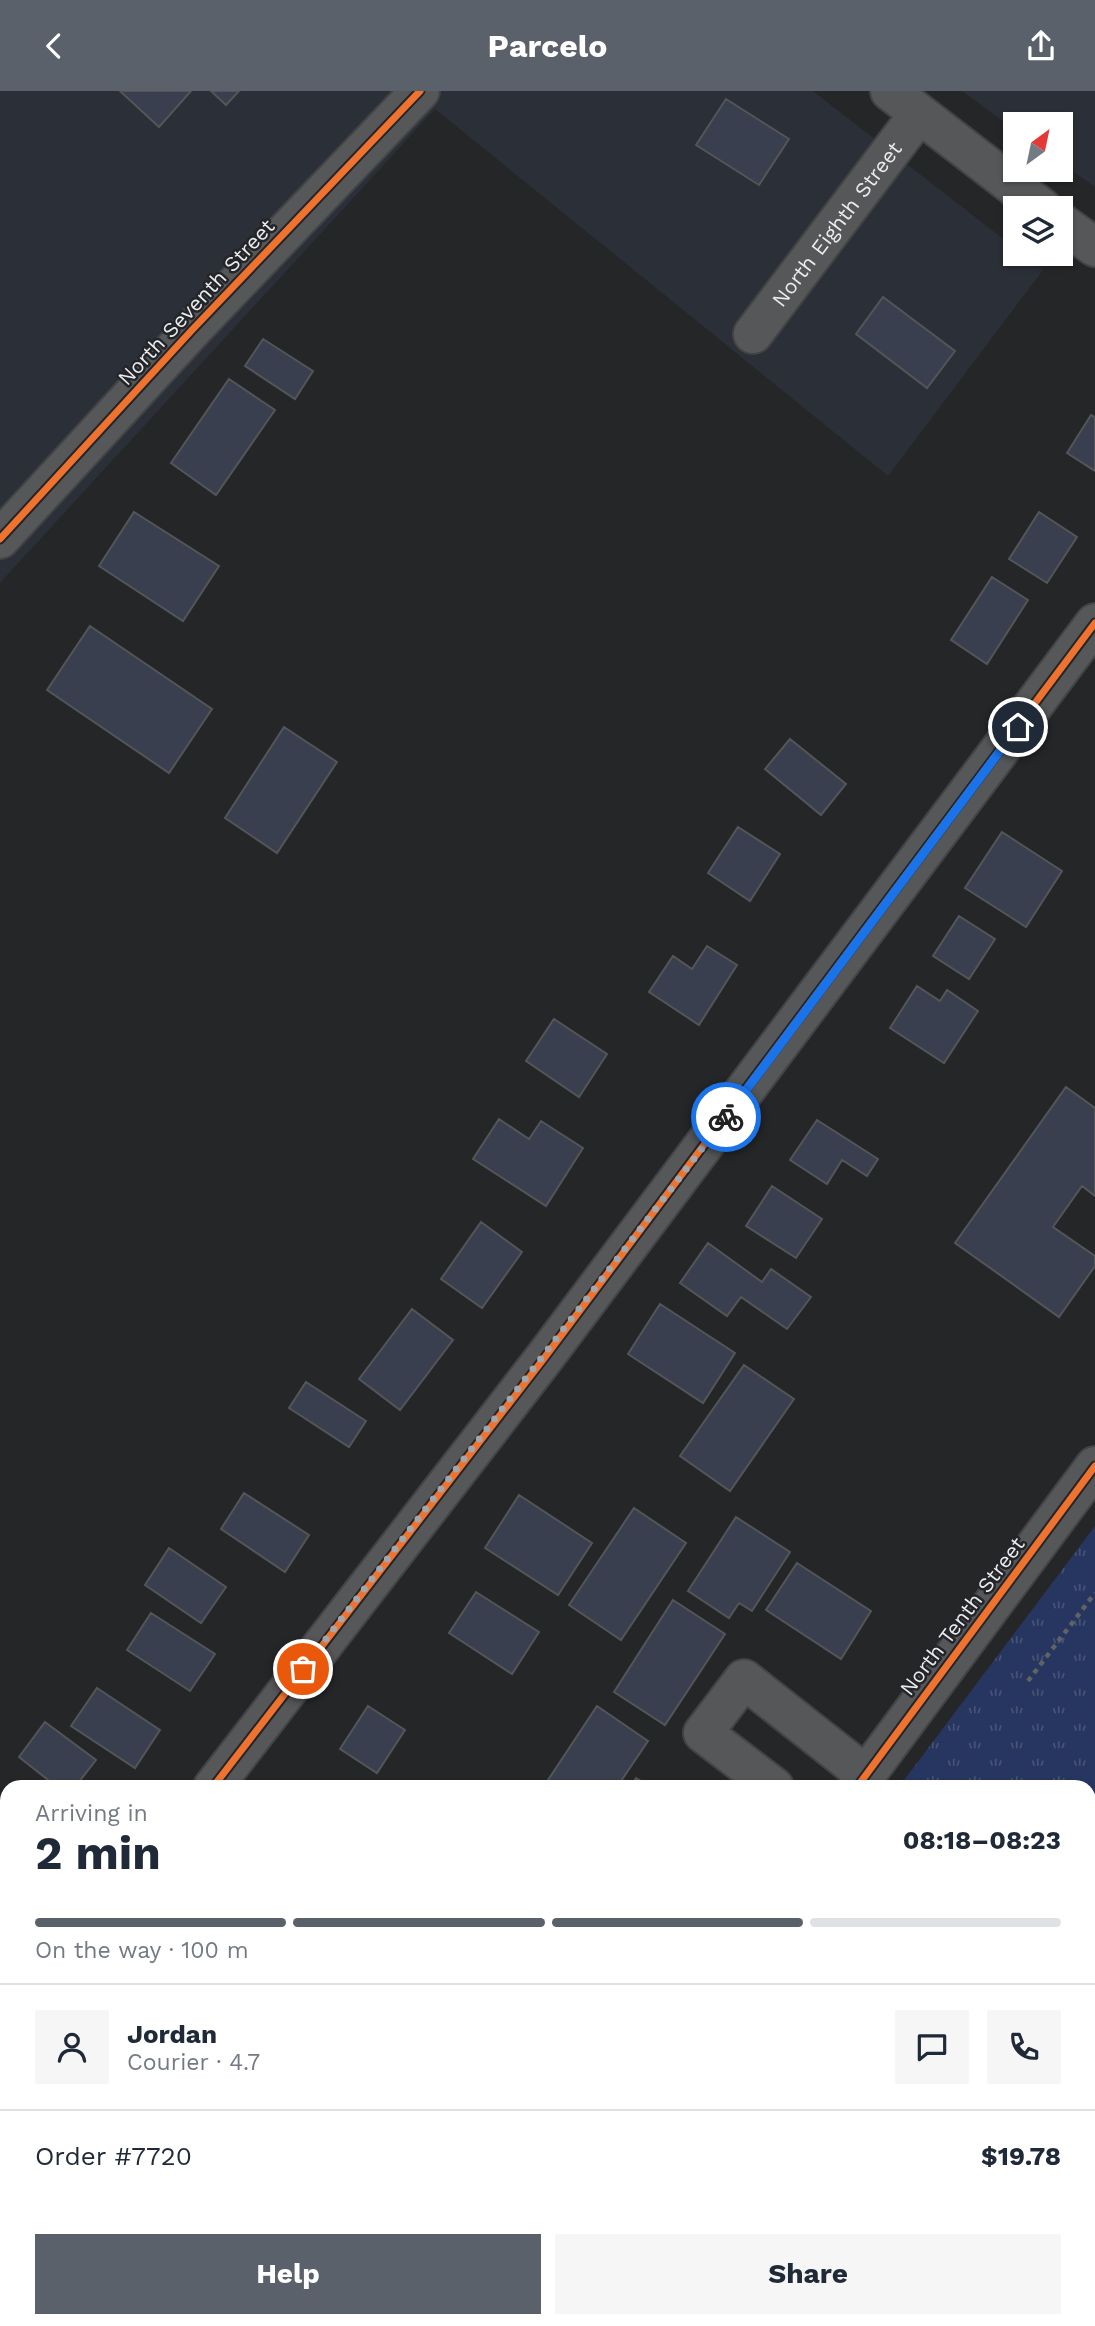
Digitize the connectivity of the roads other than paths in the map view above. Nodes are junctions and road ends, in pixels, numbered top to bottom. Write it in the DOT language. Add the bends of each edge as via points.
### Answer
graph roads {
  1 [pos="420,91"];
  2 [pos="904,102"];
  3 [pos="1026,196"];
  4 [pos="1073,231"];
  5 [pos="1095,247"];
  6 [pos="753,334"];
  7 [pos="0,539"];
  8 [pos="1095,623"];
  9 [pos="1095,1466"];
  10 [pos="219,1780"];
  11 [pos="765,1780"];
  12 [pos="861,1780"];
  13 [pos="863,1780"];
  1 -- 7 [label="street, North Seventh Street"];
  2 -- 3 [label="street"];
  2 -- 6 [label="street, North Eighth Street"];
  4 -- 5 [label="street"];
  8 -- 10 [label="street" via="545,1357"];
  9 -- 13 [label="street, North Tenth Street"];
  11 -- 12 [label="street" via="703,1733 744,1679"];
}
